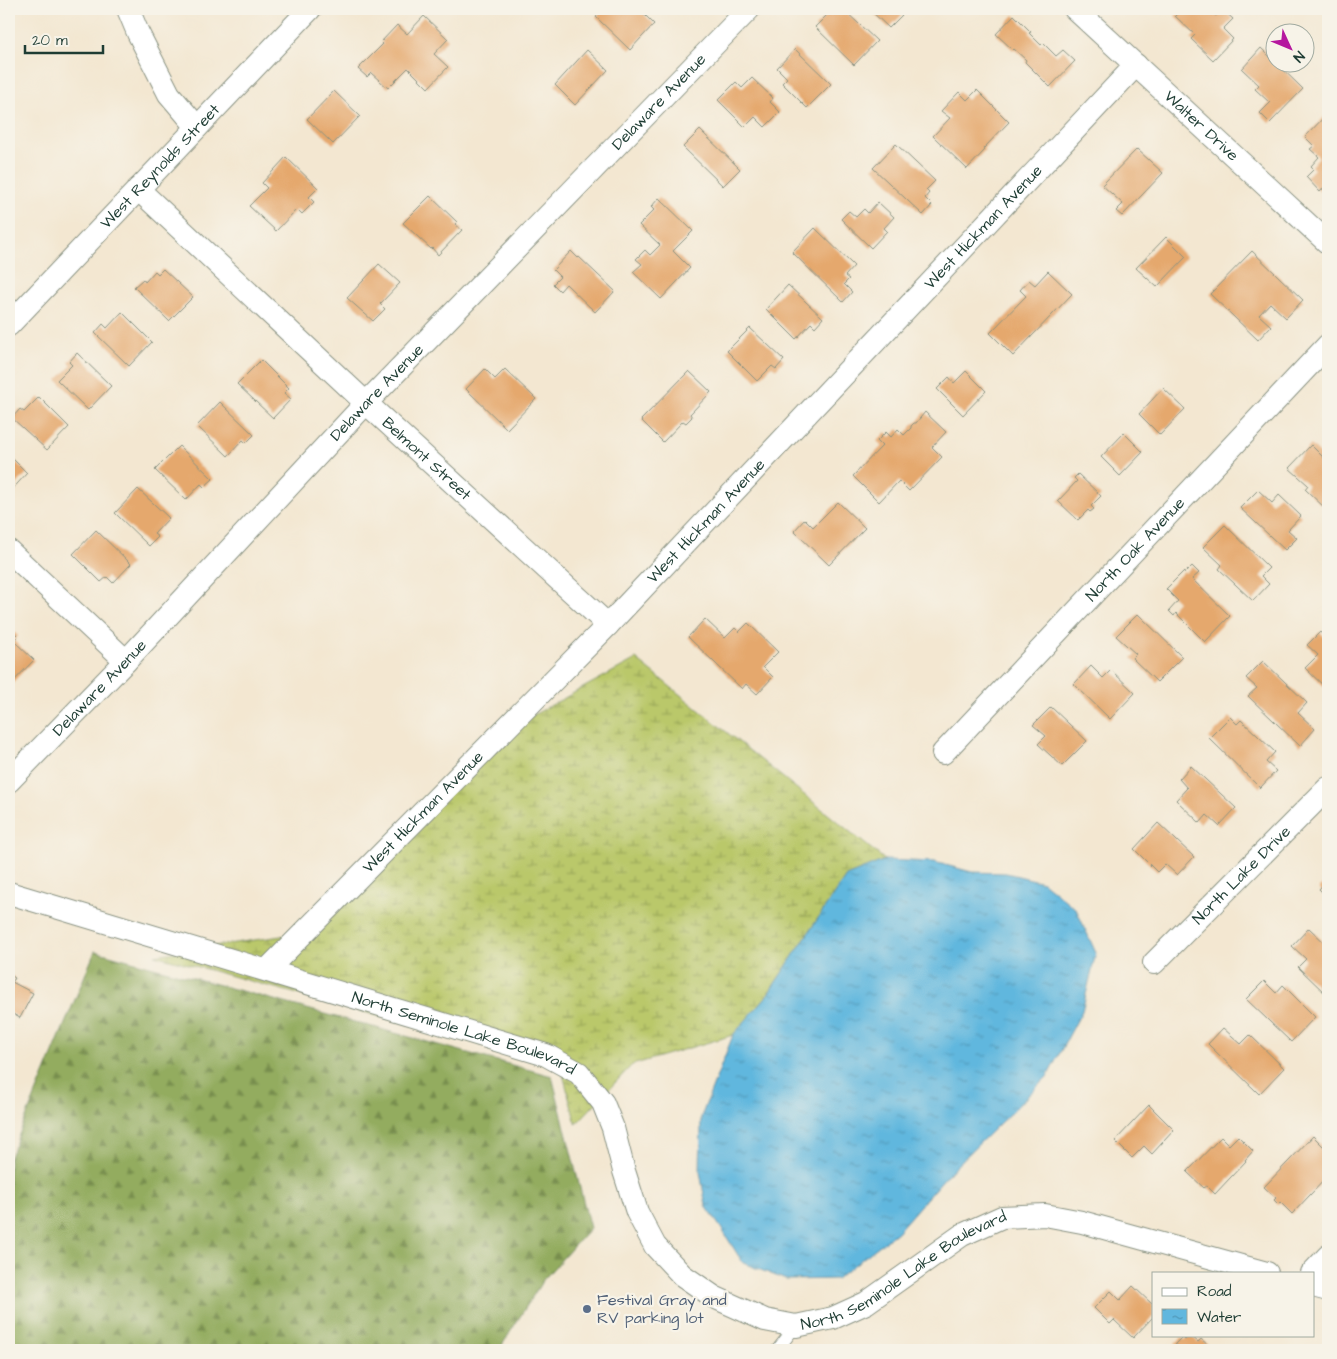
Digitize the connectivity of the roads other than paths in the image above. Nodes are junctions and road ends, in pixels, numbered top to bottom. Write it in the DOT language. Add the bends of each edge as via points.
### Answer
graph roads {
  1 [pos="128,9"];
  2 [pos="310,9"];
  3 [pos="749,9"];
  4 [pos="1075,9"];
  5 [pos="1136,66"];
  6 [pos="197,127"];
  7 [pos="138,189"];
  8 [pos="1328,243"];
  9 [pos="9,325"];
  10 [pos="1328,345"];
  11 [pos="366,402"];
  12 [pos="9,551"];
  13 [pos="608,625"];
  14 [pos="126,661"];
  15 [pos="943,753"];
  16 [pos="9,781"];
  17 [pos="1328,788"];
  18 [pos="9,893"];
  19 [pos="1154,963"];
  20 [pos="268,970"];
  21 [pos="1328,1256"];
  22 [pos="1263,1272"];
  23 [pos="1313,1272"];
  24 [pos="1314,1286"];
  25 [pos="1328,1290"];
  26 [pos="796,1326"];
  27 [pos="778,1350"];
  1 -- 6 [label="street" via="169,94"];
  2 -- 6 [label="street, West Reynolds Street"];
  3 -- 11 [label="street, Delaware Avenue"];
  4 -- 5 [label="street, Walter Drive"];
  5 -- 8 [label="street, Walter Drive"];
  5 -- 13 [label="street, West Hickman Avenue"];
  6 -- 7 [label="street, West Reynolds Street"];
  7 -- 9 [label="street, West Reynolds Street"];
  7 -- 11 [label="street, Belmont Street"];
  10 -- 15 [label="street, North Oak Avenue"];
  11 -- 13 [label="street, Belmont Street"];
  11 -- 14 [label="street, Delaware Avenue"];
  12 -- 14 [label="street"];
  13 -- 20 [label="street, West Hickman Avenue"];
  14 -- 16 [label="street, Delaware Avenue"];
  17 -- 19 [label="street, North Lake Drive"];
  18 -- 20 [label="street, North Seminole Lake Boulevard"];
  20 -- 26 [label="street, North Seminole Lake Boulevard" via="546,1055 579,1073 603,1103 637,1212 655,1246 682,1276 714,1297 765,1320"];
  21 -- 23 [label="street"];
  22 -- 26 [label="street, North Seminole Lake Boulevard" via="1082,1222 1045,1215 1002,1217 962,1235 866,1303 833,1318"];
  24 -- 25 [label="street"];
  26 -- 27 [label="lane"];
}
